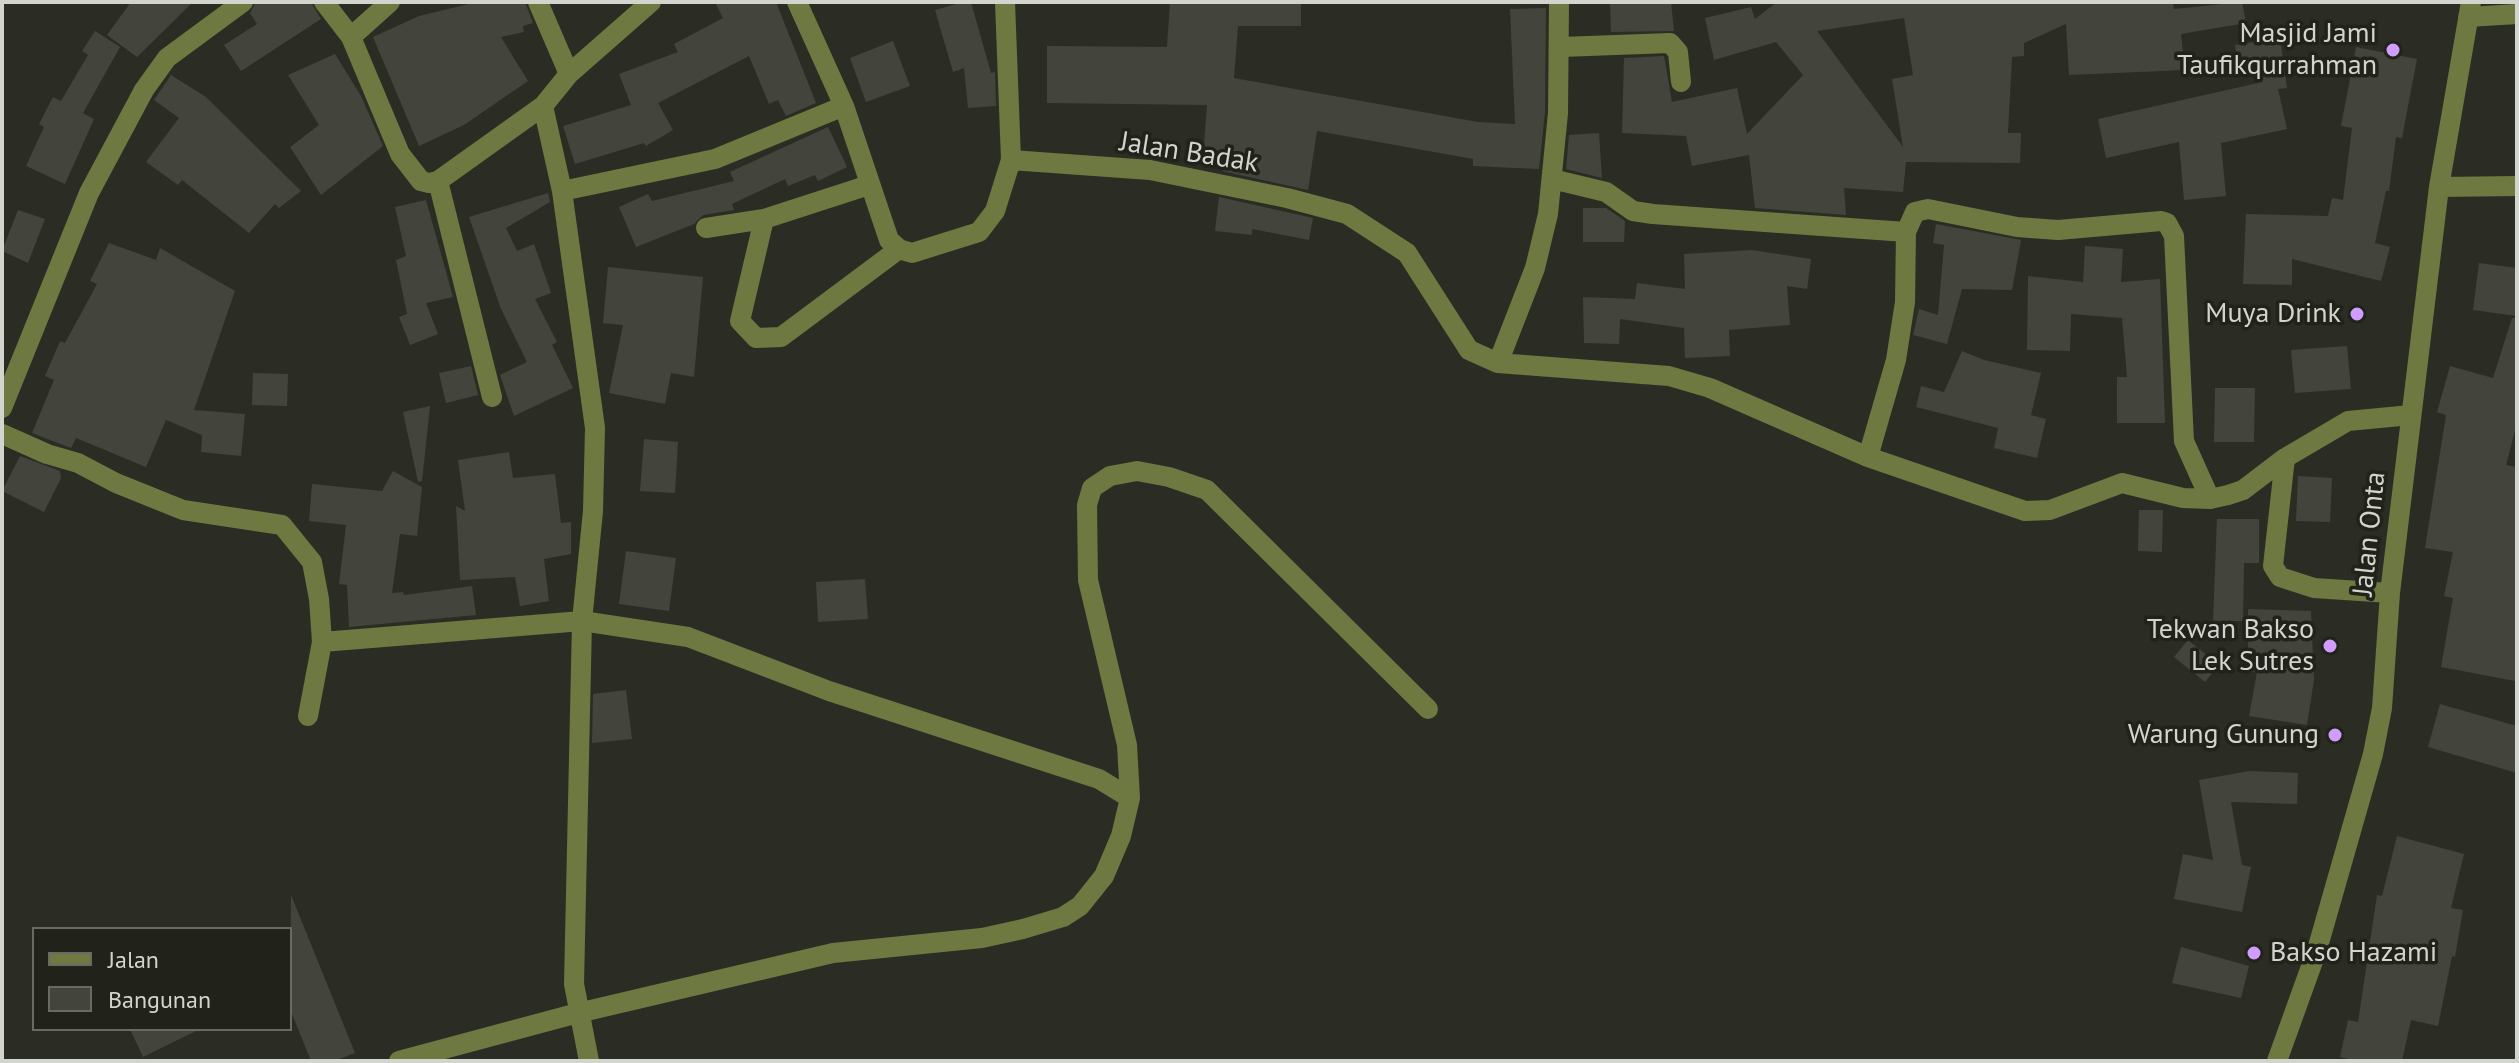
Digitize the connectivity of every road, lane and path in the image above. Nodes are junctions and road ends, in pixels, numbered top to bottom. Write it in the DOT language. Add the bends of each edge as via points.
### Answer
graph roads {
  1 [pos="243,2"];
  2 [pos="324,2"];
  3 [pos="390,2"];
  4 [pos="538,2"];
  5 [pos="651,2"];
  6 [pos="797,2"];
  7 [pos="1005,2"];
  8 [pos="1559,2"];
  9 [pos="2470,9"];
  10 [pos="2517,14"];
  11 [pos="351,37"];
  12 [pos="1561,47"];
  13 [pos="569,74"];
  14 [pos="1681,82"];
  15 [pos="543,106"];
  16 [pos="844,106"];
  17 [pos="1011,160"];
  18 [pos="1552,179"];
  19 [pos="438,181"];
  20 [pos="869,185"];
  21 [pos="2517,186"];
  22 [pos="2439,187"];
  23 [pos="562,191"];
  24 [pos="764,219"];
  25 [pos="706,228"];
  26 [pos="1906,232"];
  27 [pos="894,245"];
  28 [pos="1498,363"];
  29 [pos="492,397"];
  30 [pos="2,408"];
  31 [pos="2411,415"];
  32 [pos="2,434"];
  33 [pos="1868,457"];
  34 [pos="2285,458"];
  35 [pos="2210,499"];
  36 [pos="2390,593"];
  37 [pos="582,621"];
  38 [pos="322,642"];
  39 [pos="1428,709"];
  40 [pos="308,716"];
  41 [pos="1130,798"];
  42 [pos="578,1013"];
  43 [pos="399,1061"];
  44 [pos="589,1061"];
  45 [pos="2277,1061"];
  1 -- 30 [label="street" via="167,58 144,90 89,193"];
  2 -- 11 [label="street"];
  3 -- 11 [label="street"];
  4 -- 13 [label="street"];
  5 -- 13 [label="street"];
  6 -- 16 [label="street"];
  7 -- 17 [label="street"];
  8 -- 12 [label="street"];
  9 -- 10 [label="street"];
  9 -- 22 [label="street, Jalan Onta"];
  11 -- 19 [label="street" via="400,154 421,181"];
  12 -- 14 [label="street" via="1670,43 1678,52"];
  12 -- 18 [label="street"];
  13 -- 15 [label="street"];
  15 -- 19 [label="street"];
  15 -- 23 [label="street"];
  16 -- 20 [label="street"];
  16 -- 23 [label="street" via="715,159"];
  17 -- 27 [label="street" via="995,211 979,232 912,253"];
  17 -- 28 [label="street, Jalan Badak" via="1150,170 1347,214 1407,253 1469,350"];
  18 -- 26 [label="street" via="1596,188 1633,211 1653,214"];
  18 -- 28 [label="street" via="1535,268"];
  19 -- 29 [label="street"];
  20 -- 24 [label="street"];
  20 -- 27 [label="street"];
  21 -- 22 [label="street"];
  22 -- 31 [label="street, Jalan Onta"];
  23 -- 37 [label="street" via="595,428"];
  24 -- 25 [label="street"];
  24 -- 27 [label="street" via="740,321 756,338 781,337"];
  26 -- 33 [label="street" via="1905,302 1896,360"];
  26 -- 35 [label="street" via="1911,216 1920,209 2047,230 2167,223 2174,236 2184,441"];
  28 -- 33 [label="street" via="1669,376 1710,388"];
  31 -- 34 [label="street" via="2348,421"];
  31 -- 36 [label="street, Jalan Onta"];
  32 -- 38 [label="street" via="183,510 282,525 312,562"];
  33 -- 35 [label="street" via="2025,511 2050,510 2122,483"];
  34 -- 35 [label="street" via="2243,490"];
  34 -- 36 [label="street" via="2273,566 2280,577 2314,588"];
  36 -- 45 [label="street, Jalan Onta" via="2382,708 2373,754 2317,950"];
  37 -- 38 [label="street"];
  37 -- 41 [label="street" via="688,637 829,691 1099,779"];
  37 -- 42 [label="street" via="574,984"];
  38 -- 40 [label="street"];
  39 -- 41 [label="street" via="1207,490 1137,471 1110,476 1092,488 1087,505 1088,580 1127,745"];
  41 -- 42 [label="street" via="1104,876 1080,906 1063,917 982,938 833,953"];
  42 -- 43 [label="street"];
  42 -- 44 [label="street"];
}
